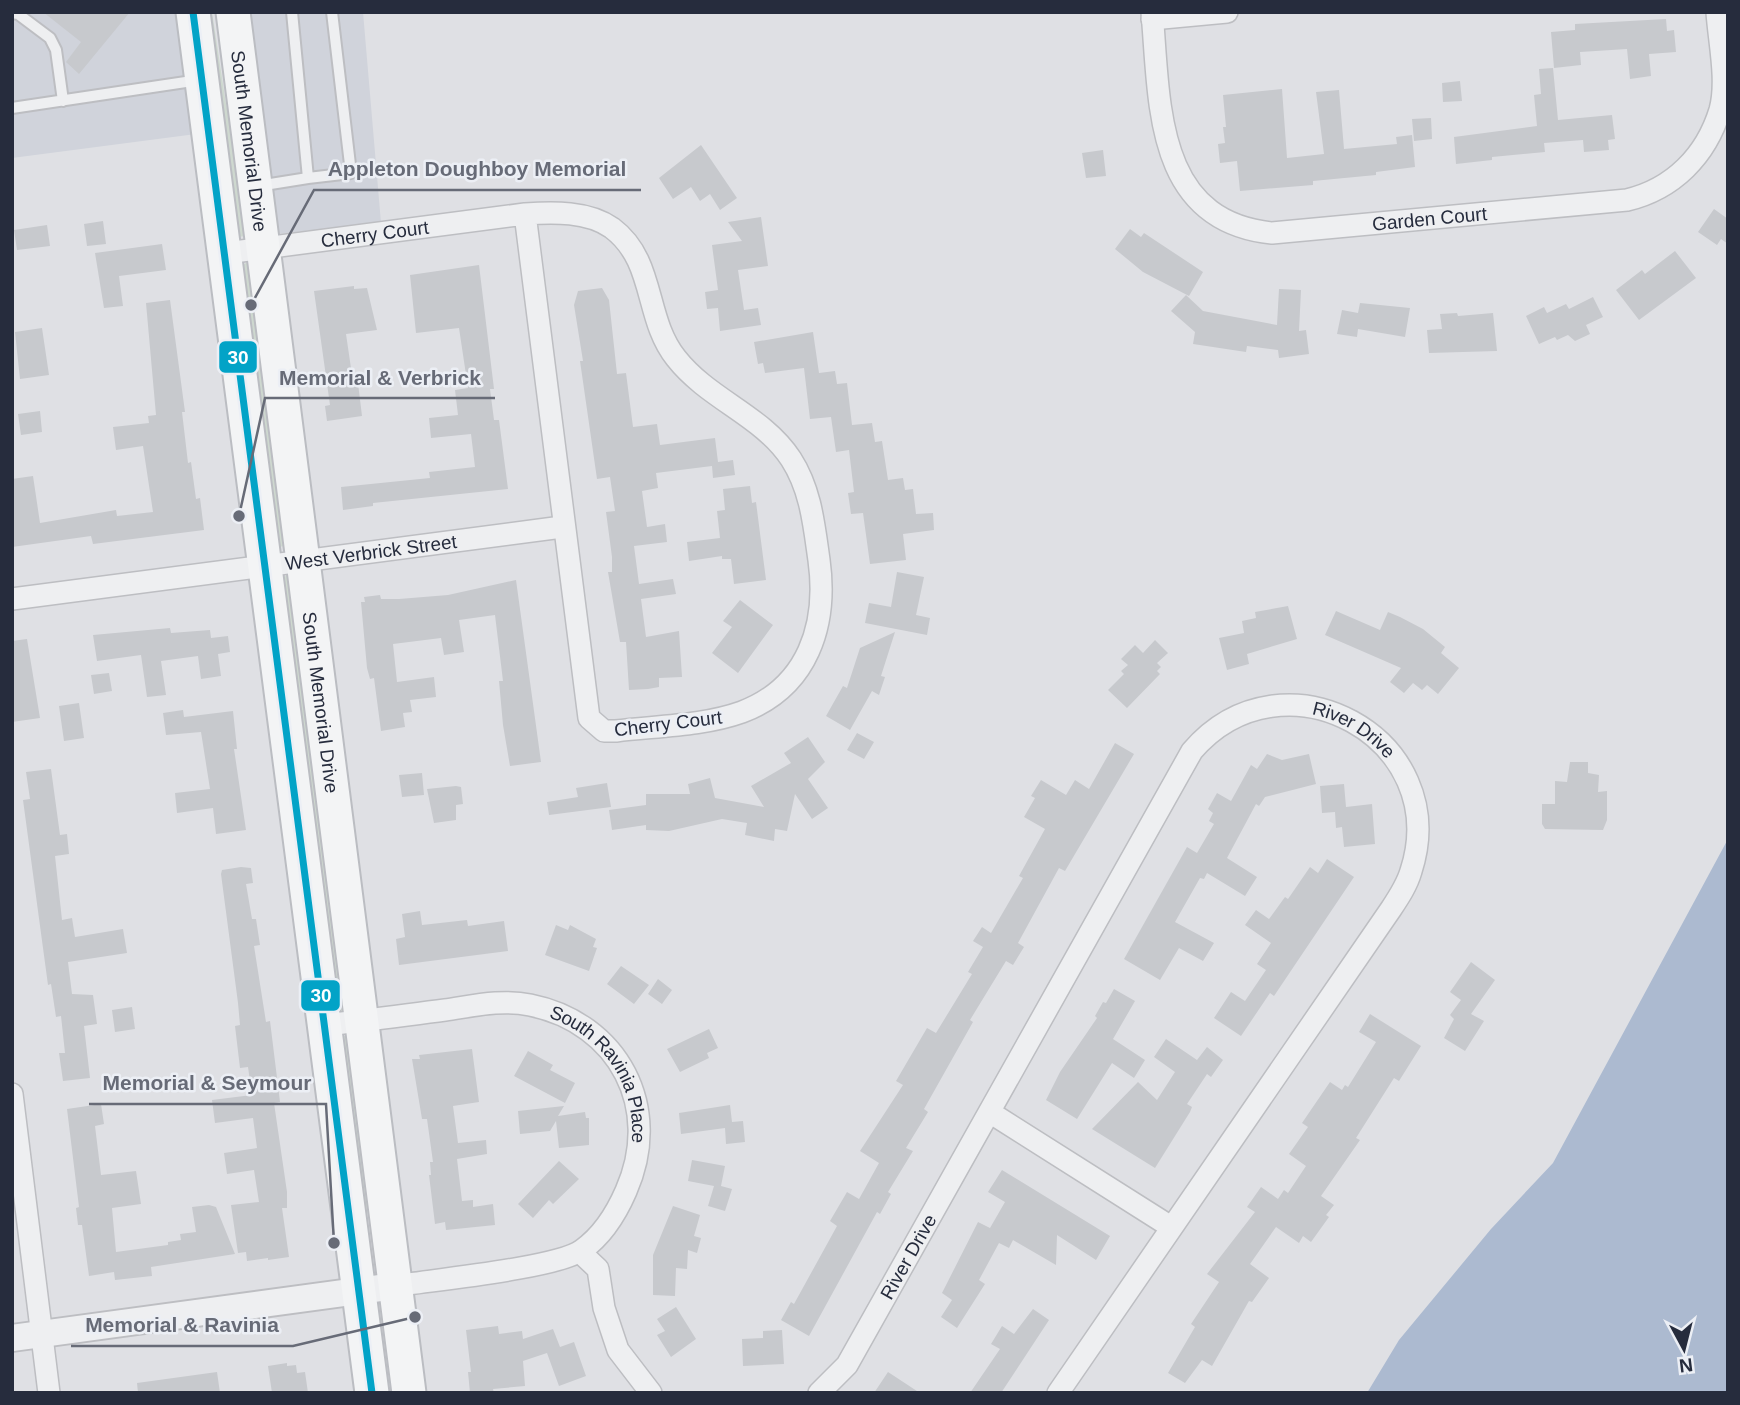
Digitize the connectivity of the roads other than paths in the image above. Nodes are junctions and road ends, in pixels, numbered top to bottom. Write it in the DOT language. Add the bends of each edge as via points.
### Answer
graph roads {
  1 [pos="193,12"];
  2 [pos="233,12"];
  3 [pos="292,12"];
  4 [pos="332,12"];
  5 [pos="1227,12"];
  6 [pos="1717,12"];
  7 [pos="12,13"];
  8 [pos="1152,16"];
  9 [pos="202,79"];
  10 [pos="63,101"];
  11 [pos="12,108"];
  12 [pos="308,178"];
  13 [pos="255,186"];
  14 [pos="525,214"];
  15 [pos="263,247"];
  16 [pos="226,253"];
  17 [pos="562,527"];
  18 [pos="303,559"];
  19 [pos="264,565"];
  20 [pos="12,599"];
  21 [pos="362,1021"];
  22 [pos="324,1025"];
  23 [pos="12,1094"];
  24 [pos="991,1113"];
  25 [pos="1171,1227"];
  26 [pos="580,1252"];
  27 [pos="395,1286"];
  28 [pos="359,1291"];
  29 [pos="43,1334"];
  30 [pos="12,1338"];
  31 [pos="49,1393"];
  32 [pos="372,1393"];
  33 [pos="409,1393"];
  34 [pos="651,1393"];
  35 [pos="819,1393"];
  36 [pos="1058,1393"];
  1 -- 9 [label="main road, South Memorial Drive"];
  2 -- 13 [label="main road, South Memorial Drive"];
  3 -- 12 [label="lane"];
  4 -- 12 [label="lane" via="351,173"];
  5 -- 8 [label="street"];
  6 -- 8 [label="street, Garden Court" via="1720,109 1699,153 1680,175 1660,188 1627,200 1272,233 1242,228 1211,211 1179,177 1165,130"];
  7 -- 10 [label="lane" via="50,38"];
  9 -- 10 [label="lane"];
  9 -- 16 [label="main road, South Memorial Drive"];
  10 -- 11 [label="lane"];
  12 -- 13 [label="lane"];
  13 -- 15 [label="main road, South Memorial Drive"];
  14 -- 15 [label="street, Cherry Court"];
  14 -- 17 [label="street, Cherry Court"];
  14 -- 17 [label="street, Cherry Court" via="580,215 622,237 641,262 656,323 674,355 704,388 766,429 791,459 807,492 821,578 822,609 810,650 784,685 741,712 708,720 604,730 589,718 586,708"];
  15 -- 16 [label="street, Cherry Court"];
  15 -- 18 [label="main road, South Memorial Drive"];
  16 -- 19 [label="main road, South Memorial Drive"];
  17 -- 18 [label="street, West Verbrick Street"];
  18 -- 19 [label="street, West Verbrick Street"];
  18 -- 21 [label="main road, South Memorial Drive"];
  19 -- 20 [label="street, West Verbrick Street"];
  19 -- 22 [label="main road, South Memorial Drive"];
  21 -- 22 [label="street, South Ravinia Place"];
  21 -- 26 [label="street, South Ravinia Place" via="518,1003 562,1014 600,1040 629,1080 640,1145 616,1211"];
  21 -- 27 [label="main road, South Memorial Drive"];
  22 -- 28 [label="main road, South Memorial Drive"];
  23 -- 29 [label="street"];
  24 -- 25 [label="street"];
  24 -- 25 [label="street, River Drive" via="1180,767 1202,738 1252,710 1280,704 1324,709 1360,725 1386,747 1410,789 1417,841 1411,873 1391,909"];
  24 -- 35 [label="street, River Drive" via="847,1365"];
  25 -- 36 [label="street, River Drive"];
  26 -- 27 [label="street" via="547,1262"];
  26 -- 34 [label="street" via="598,1269 604,1308 618,1350"];
  27 -- 28 [label="street"];
  27 -- 33 [label="main road, South Memorial Drive"];
  28 -- 29 [label="street"];
  28 -- 32 [label="main road, South Memorial Drive"];
  29 -- 30 [label="street"];
  29 -- 31 [label="street"];
}
